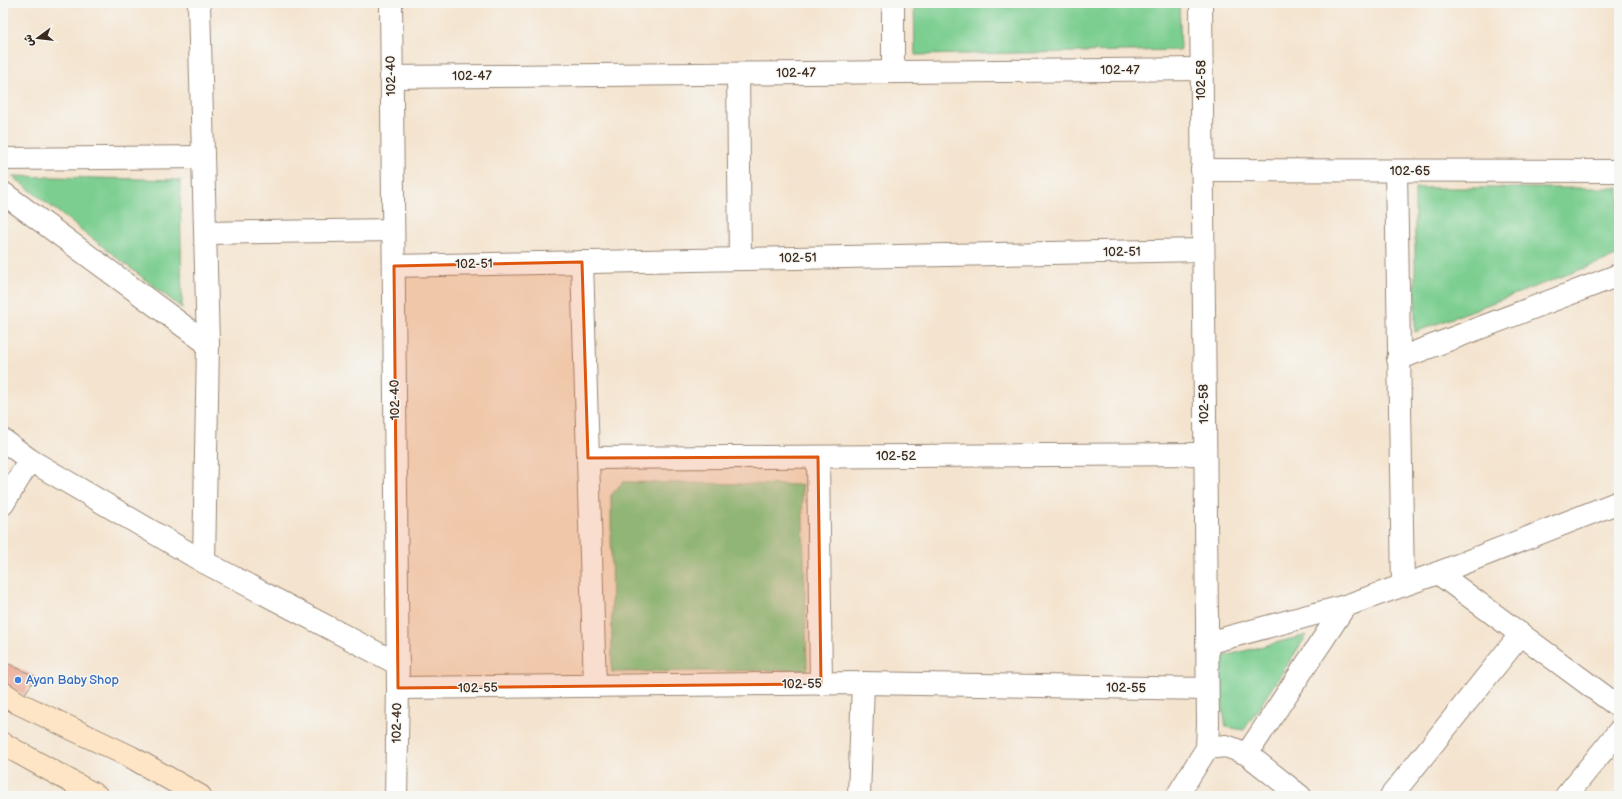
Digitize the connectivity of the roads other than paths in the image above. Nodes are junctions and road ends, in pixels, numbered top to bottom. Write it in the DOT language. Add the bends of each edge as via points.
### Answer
graph roads {
  1 [pos="199,3"];
  2 [pos="391,3"];
  3 [pos="893,3"];
  4 [pos="1200,3"];
  5 [pos="1201,70"];
  6 [pos="893,72"];
  7 [pos="738,74"];
  8 [pos="391,77"];
  9 [pos="203,157"];
  10 [pos="5,161"];
  11 [pos="1202,170"];
  12 [pos="1396,171"];
  13 [pos="1619,171"];
  14 [pos="3,193"];
  15 [pos="393,230"];
  16 [pos="205,233"];
  17 [pos="1202,250"];
  18 [pos="740,259"];
  19 [pos="582,262"];
  20 [pos="394,266"];
  21 [pos="1619,275"];
  22 [pos="208,344"];
  23 [pos="1398,359"];
  24 [pos="3,440"];
  25 [pos="1205,454"];
  26 [pos="818,456"];
  27 [pos="588,458"];
  28 [pos="30,460"];
  29 [pos="1619,502"];
  30 [pos="3,504"];
  31 [pos="204,562"];
  32 [pos="1438,573"];
  33 [pos="1403,585"];
  34 [pos="1346,606"];
  35 [pos="1521,634"];
  36 [pos="1206,643"];
  37 [pos="398,664"];
  38 [pos="863,683"];
  39 [pos="820,684"];
  40 [pos="595,686"];
  41 [pos="398,688"];
  42 [pos="1206,689"];
  43 [pos="3,693"];
  44 [pos="1619,707"];
  45 [pos="1619,731"];
  46 [pos="3,744"];
  47 [pos="1207,748"];
  48 [pos="1247,754"];
  49 [pos="97,796"];
  50 [pos="200,796"];
  51 [pos="396,796"];
  52 [pos="859,796"];
  53 [pos="1177,796"];
  54 [pos="1300,796"];
  55 [pos="1391,796"];
  56 [pos="1566,796"];
  1 -- 9 [label="street"];
  2 -- 8 [label="street, 102-40"];
  3 -- 6 [label="street"];
  4 -- 5 [label="street, 102-58"];
  5 -- 6 [label="street, 102-47"];
  5 -- 11 [label="street, 102-58"];
  6 -- 7 [label="street, 102-47"];
  7 -- 8 [label="street, 102-47"];
  7 -- 18 [label="street"];
  8 -- 15 [label="street, 102-40"];
  9 -- 10 [label="street"];
  9 -- 16 [label="street"];
  11 -- 12 [label="street, 102-65"];
  11 -- 17 [label="street, 102-58"];
  12 -- 13 [label="street, 102-65"];
  12 -- 23 [label="street"];
  14 -- 22 [label="street"];
  15 -- 16 [label="street"];
  15 -- 20 [label="street, 102-40"];
  16 -- 22 [label="street"];
  17 -- 18 [label="street, 102-51"];
  17 -- 25 [label="street, 102-58"];
  18 -- 19 [label="street, 102-51"];
  19 -- 20 [label="street, 102-51"];
  19 -- 27 [label="street"];
  20 -- 37 [label="street, 102-40"];
  21 -- 23 [label="street"];
  22 -- 31 [label="street"];
  23 -- 33 [label="street"];
  24 -- 28 [label="street"];
  25 -- 26 [label="street, 102-52"];
  25 -- 36 [label="street, 102-58"];
  26 -- 27 [label="street, 102-52"];
  26 -- 39 [label="street"];
  27 -- 40 [label="street"];
  28 -- 30 [label="street"];
  28 -- 31 [label="street"];
  29 -- 32 [label="street"];
  31 -- 37 [label="street"];
  32 -- 33 [label="street"];
  32 -- 35 [label="street"];
  33 -- 34 [label="street"];
  34 -- 36 [label="street"];
  34 -- 48 [label="street"];
  35 -- 44 [label="street"];
  35 -- 55 [label="street"];
  36 -- 42 [label="street, 102-58"];
  37 -- 41 [label="street, 102-40"];
  38 -- 39 [label="street, 102-55"];
  38 -- 42 [label="street, 102-55"];
  38 -- 52 [label="street"];
  39 -- 40 [label="street, 102-55"];
  40 -- 41 [label="street, 102-55"];
  41 -- 51 [label="street, 102-40"];
  42 -- 47 [label="street, 102-58"];
  43 -- 50 [label="main road" via="18,703 131,757"];
  45 -- 56 [label="street"];
  46 -- 49 [label="main road"];
  47 -- 48 [label="street" via="1226,746"];
  47 -- 53 [label="street"];
  48 -- 54 [label="street"];
}
